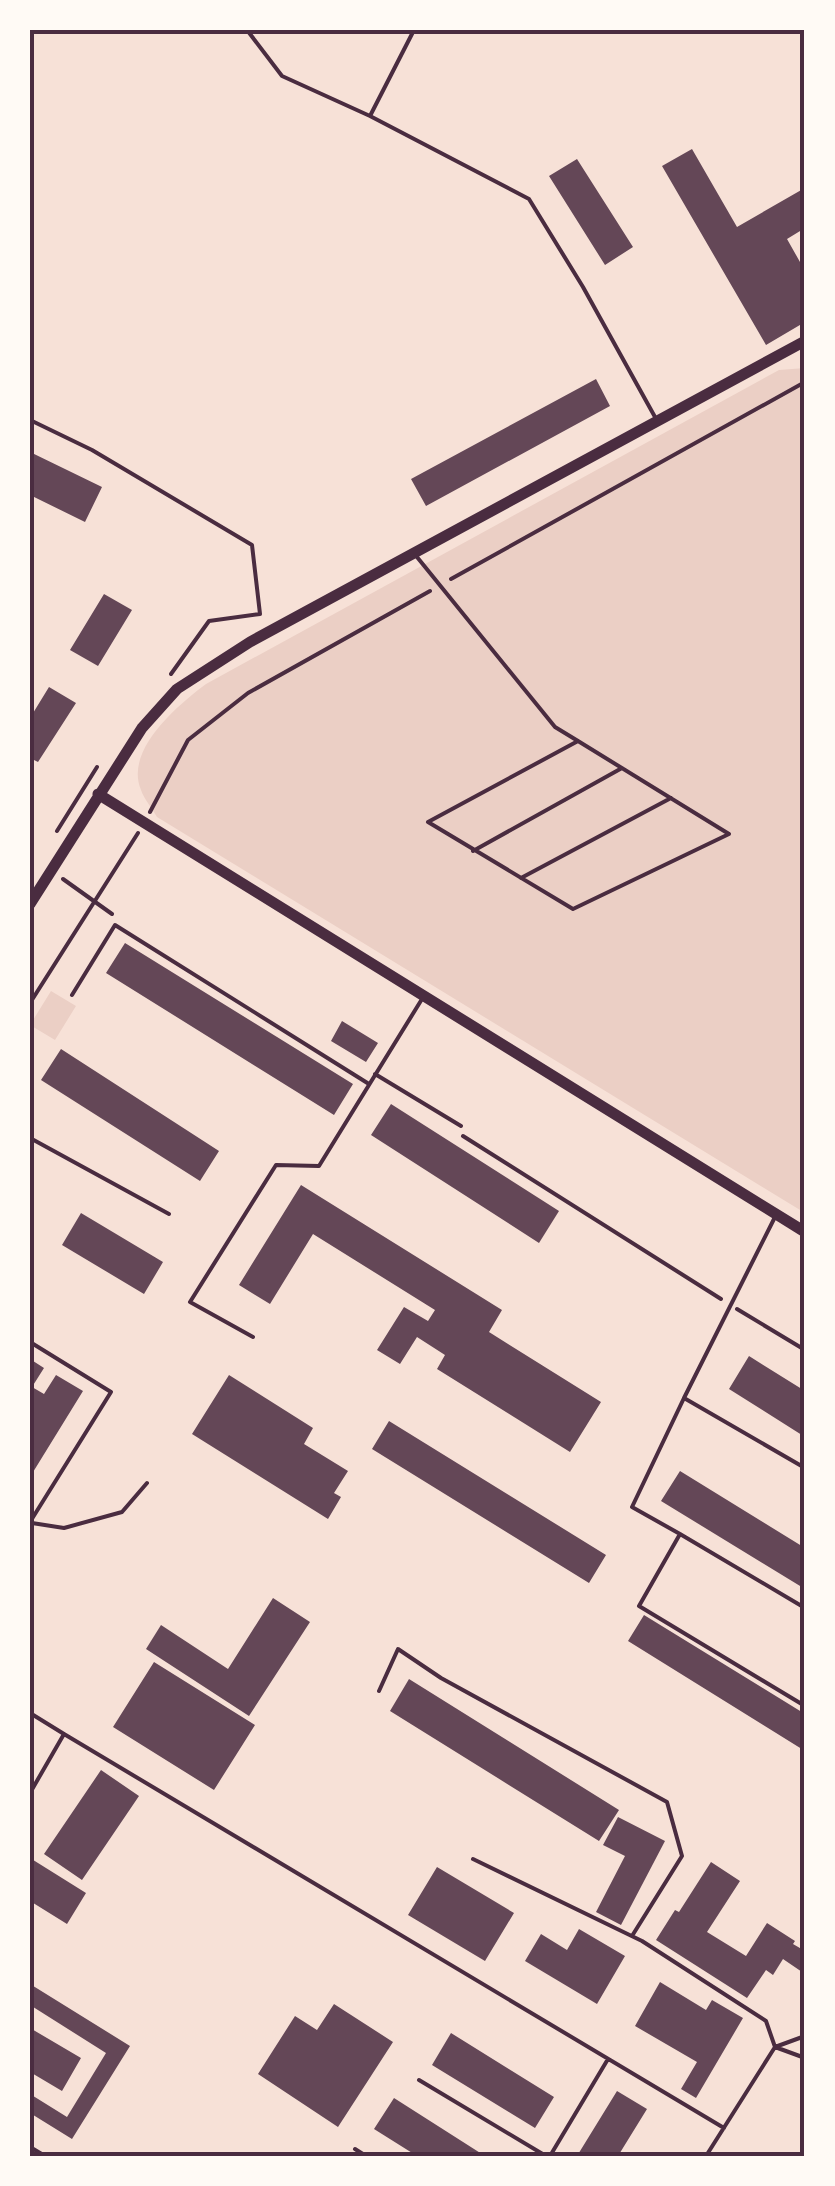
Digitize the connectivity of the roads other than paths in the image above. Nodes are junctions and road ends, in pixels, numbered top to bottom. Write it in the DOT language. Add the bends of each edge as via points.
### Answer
graph roads {
  1 [pos="246,30"];
  2 [pos="414,30"];
  3 [pos="370,116"];
  4 [pos="805,342"];
  5 [pos="658,421"];
  6 [pos="414,554"];
  7 [pos="578,741"];
  8 [pos="622,768"];
  9 [pos="98,794"];
  10 [pos="671,798"];
  11 [pos="472,851"];
  12 [pos="522,878"];
  13 [pos="30,904"];
  14 [pos="424,995"];
  15 [pos="72,996"];
  16 [pos="375,1074"];
  17 [pos="369,1084"];
  18 [pos="461,1126"];
  19 [pos="30,1138"];
  20 [pos="169,1214"];
  21 [pos="776,1214"];
  22 [pos="805,1232"];
  23 [pos="254,1338"];
  24 [pos="30,1342"];
  25 [pos="684,1398"];
  26 [pos="805,1468"];
  27 [pos="147,1483"];
  28 [pos="31,1522"];
  29 [pos="680,1534"];
  30 [pos="805,1608"];
  31 [pos="378,1691"];
  32 [pos="805,1706"];
  33 [pos="30,1713"];
  34 [pos="64,1734"];
  35 [pos="30,1793"];
  36 [pos="474,1860"];
  37 [pos="632,1936"];
  38 [pos="805,2036"];
  39 [pos="775,2047"];
  40 [pos="805,2058"];
  41 [pos="608,2060"];
  42 [pos="419,2080"];
  43 [pos="724,2128"];
  44 [pos="30,2147"];
  45 [pos="356,2148"];
  46 [pos="45,2156"];
  47 [pos="366,2156"];
  48 [pos="548,2156"];
  49 [pos="706,2156"];
  1 -- 3 [label="lane" via="282,76"];
  2 -- 3 [label="lane"];
  3 -- 5 [label="lane" via="529,199"];
  4 -- 5 [label="street"];
  5 -- 6 [label="street"];
  6 -- 7 [label="lane" via="555,727"];
  6 -- 9 [label="street" via="176,689"];
  7 -- 8 [label="lane"];
  7 -- 11 [label="lane" via="428,822"];
  8 -- 10 [label="lane"];
  8 -- 11 [label="lane"];
  9 -- 13 [label="street"];
  9 -- 14 [label="street"];
  10 -- 12 [label="lane"];
  10 -- 12 [label="lane" via="730,834 573,909"];
  11 -- 12 [label="lane"];
  14 -- 16 [label="lane"];
  14 -- 21 [label="street"];
  15 -- 17 [label="lane" via="115,925"];
  16 -- 17 [label="lane"];
  16 -- 18 [label="lane"];
  17 -- 23 [label="lane" via="319,1166 276,1165 190,1302"];
  19 -- 20 [label="lane"];
  21 -- 22 [label="street"];
  21 -- 25 [label="lane"];
  24 -- 28 [label="lane" via="111,1392"];
  25 -- 26 [label="lane"];
  25 -- 29 [label="lane" via="632,1507"];
  27 -- 28 [label="lane" via="122,1512 64,1528"];
  29 -- 30 [label="lane"];
  29 -- 32 [label="lane" via="639,1606"];
  31 -- 37 [label="lane" via="398,1649 667,1802 682,1856"];
  33 -- 34 [label="lane"];
  34 -- 35 [label="lane"];
  34 -- 41 [label="lane"];
  36 -- 37 [label="lane"];
  37 -- 39 [label="lane" via="766,2021"];
  38 -- 39 [label="lane"];
  39 -- 40 [label="lane"];
  39 -- 43 [label="lane"];
  41 -- 43 [label="lane"];
  41 -- 48 [label="lane"];
  42 -- 48 [label="lane"];
  43 -- 49 [label="lane"];
  44 -- 46 [label="lane"];
  45 -- 47 [label="lane"];
}
